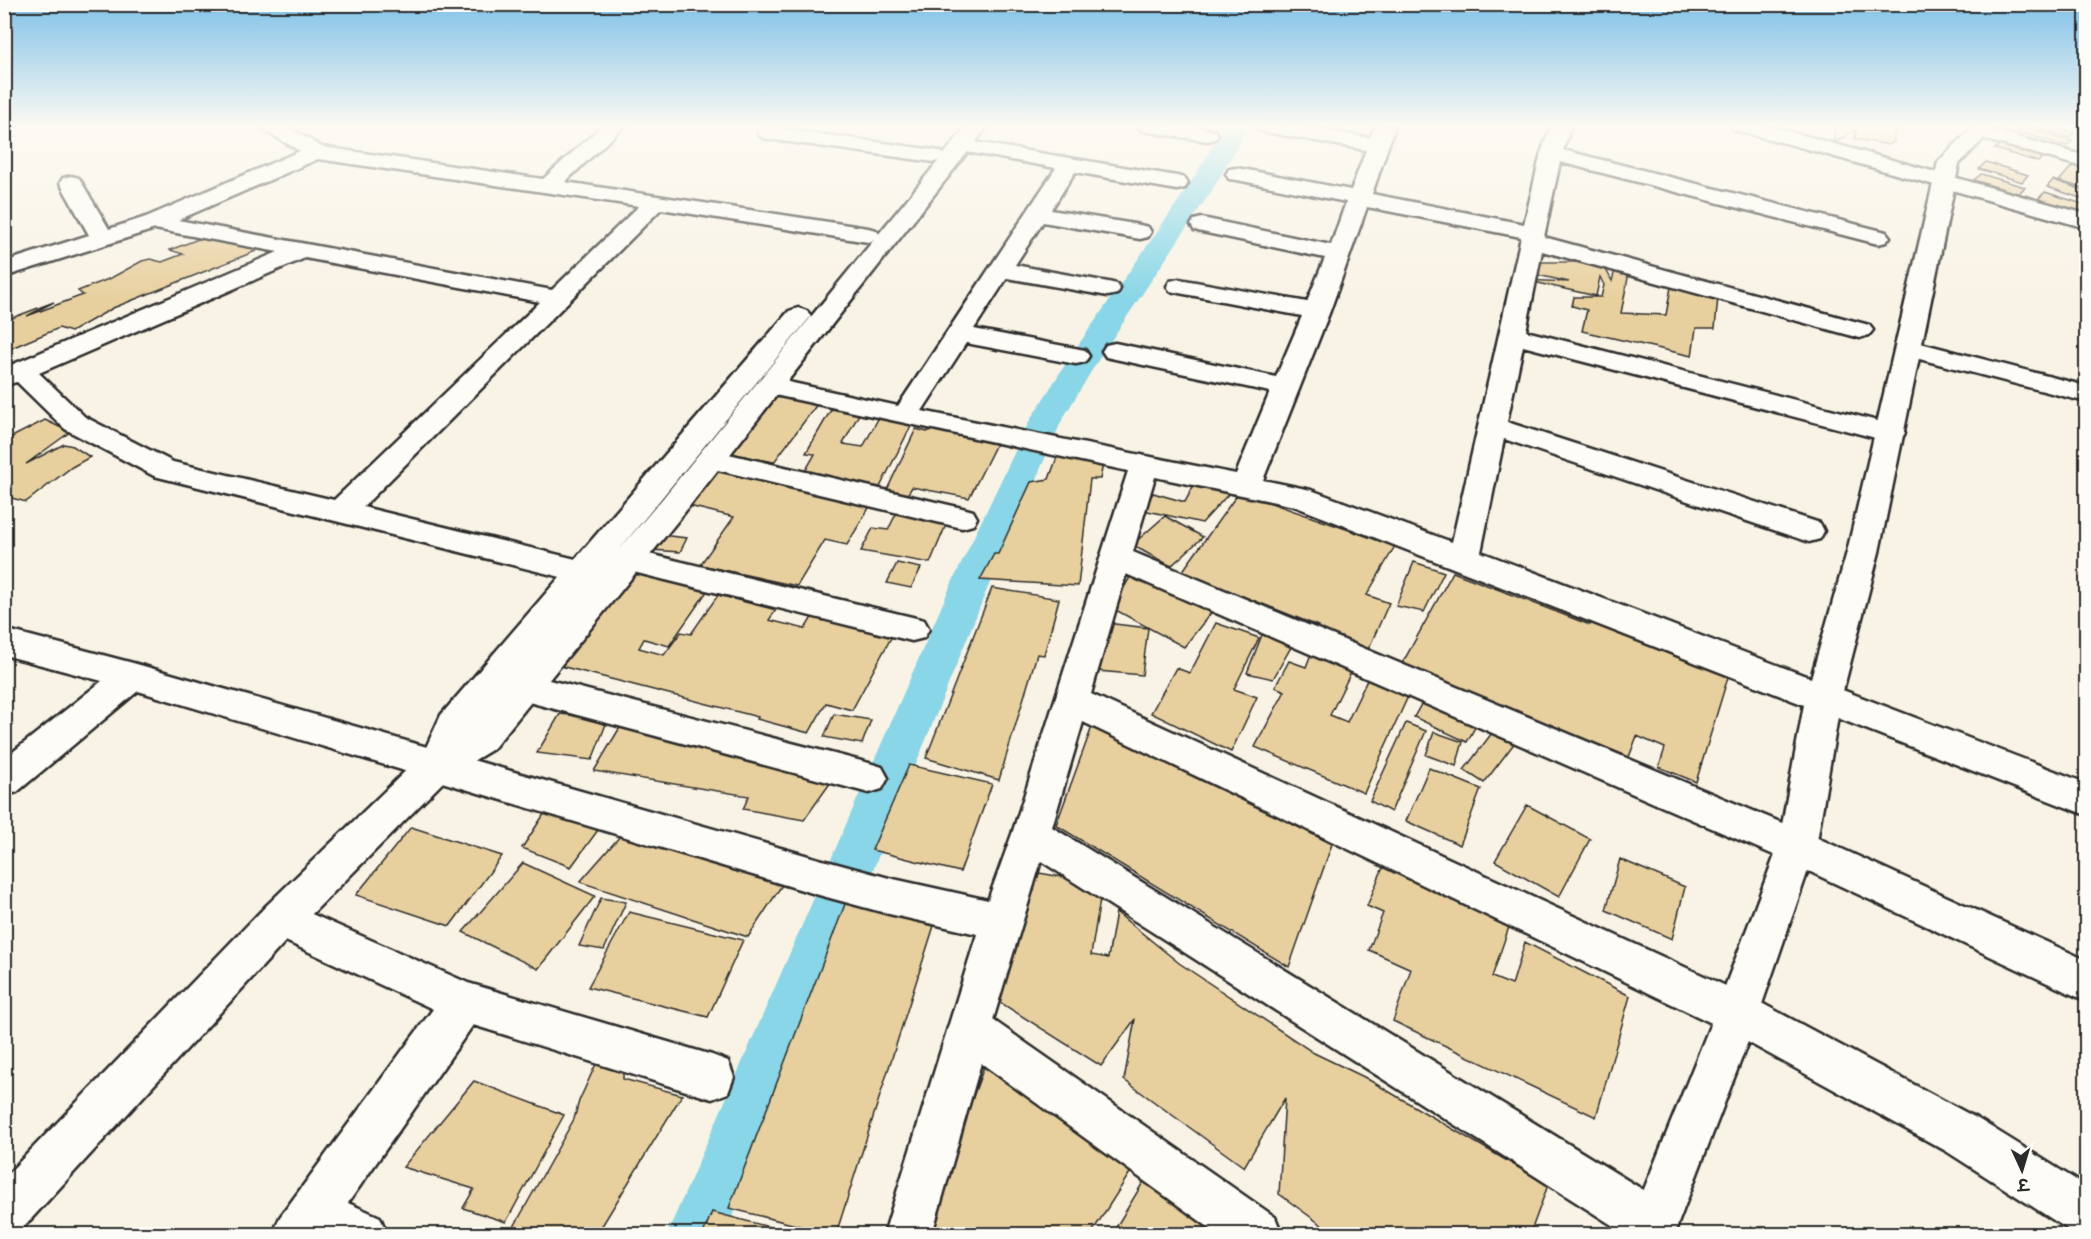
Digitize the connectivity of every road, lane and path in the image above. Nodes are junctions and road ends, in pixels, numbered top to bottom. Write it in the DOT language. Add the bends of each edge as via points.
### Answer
graph roads {
  1 [pos="71,183"];
  2 [pos="242,184"];
  3 [pos="533,184"];
  4 [pos="550,184"];
  5 [pos="911,184"];
  6 [pos="927,184"];
  7 [pos="1058,184"];
  8 [pos="1290,184"];
  9 [pos="1365,184"];
  10 [pos="1546,184"];
  11 [pos="1701,184"];
  12 [pos="1936,184"];
  13 [pos="1958,184"];
  14 [pos="548,186"];
  15 [pos="1360,197"];
  16 [pos="656,202"];
  17 [pos="1038,214"];
  18 [pos="2086,220"];
  19 [pos="154,222"];
  20 [pos="1202,225"];
  21 [pos="1140,232"];
  22 [pos="868,235"];
  23 [pos="1533,237"];
  24 [pos="1878,237"];
  25 [pos="103,239"];
  26 [pos="303,250"];
  27 [pos="1339,254"];
  28 [pos="4,270"];
  29 [pos="1000,270"];
  30 [pos="1179,286"];
  31 [pos="1108,289"];
  32 [pos="558,298"];
  33 [pos="1317,311"];
  34 [pos="1860,330"];
  35 [pos="959,334"];
  36 [pos="1512,335"];
  37 [pos="1909,348"];
  38 [pos="1115,351"];
  39 [pos="1076,356"];
  40 [pos="13,374"];
  41 [pos="770,386"];
  42 [pos="1286,387"];
  43 [pos="2086,394"];
  44 [pos="905,416"];
  45 [pos="1492,426"];
  46 [pos="1891,433"];
  47 [pos="711,459"];
  48 [pos="1144,465"];
  49 [pos="1246,486"];
  50 [pos="340,512"];
  51 [pos="962,518"];
  52 [pos="1809,531"];
  53 [pos="1116,557"];
  54 [pos="1464,558"];
  55 [pos="628,560"];
  56 [pos="581,571"];
  57 [pos="912,629"];
  58 [pos="4,642"];
  59 [pos="133,676"];
  60 [pos="522,687"];
  61 [pos="1823,699"];
  62 [pos="1072,701"];
  63 [pos="437,764"];
  64 [pos="869,778"];
  65 [pos="4,781"];
  66 [pos="2086,799"];
  67 [pos="1031,834"];
  68 [pos="1797,847"];
  69 [pos="280,919"];
  70 [pos="1001,921"];
  71 [pos="2086,981"];
  72 [pos="464,1002"];
  73 [pos="1737,1013"];
  74 [pos="971,1030"];
  75 [pos="712,1077"];
  76 [pos="4,1212"];
  77 [pos="2086,1213"];
  78 [pos="305,1223"];
  79 [pos="1652,1229"];
  80 [pos="363,1234"];
  81 [pos="908,1234"];
  82 [pos="1258,1234"];
  1 -- 25 [label="street"];
  2 -- 19 [label="street"];
  3 -- 14 [label="street"];
  4 -- 14 [label="street"];
  5 -- 22 [label="street"];
  6 -- 41 [label="street"];
  7 -- 17 [label="street"];
  8 -- 15 [label="street"];
  9 -- 15 [label="street"];
  10 -- 23 [label="street"];
  11 -- 24 [label="street"];
  12 -- 37 [label="street"];
  13 -- 18 [label="street"];
  14 -- 16 [label="street"];
  15 -- 23 [label="street"];
  15 -- 27 [label="street"];
  16 -- 22 [label="street"];
  16 -- 32 [label="street"];
  17 -- 21 [label="street"];
  17 -- 29 [label="street"];
  19 -- 25 [label="street"];
  19 -- 26 [label="street"];
  20 -- 27 [label="street"];
  22 -- 56 [label="street"];
  23 -- 34 [label="street"];
  23 -- 36 [label="street"];
  25 -- 28 [label="street"];
  26 -- 32 [label="street"];
  26 -- 40 [label="street"];
  27 -- 33 [label="street"];
  29 -- 31 [label="street"];
  29 -- 35 [label="street"];
  30 -- 33 [label="street"];
  32 -- 50 [label="street"];
  33 -- 42 [label="street"];
  35 -- 39 [label="street"];
  35 -- 44 [label="street"];
  36 -- 45 [label="street"];
  36 -- 46 [label="street"];
  37 -- 43 [label="street"];
  37 -- 46 [label="street"];
  38 -- 42 [label="street"];
  40 -- 50 [label="street" via="75,423 164,469"];
  41 -- 44 [label="street"];
  41 -- 47 [label="street"];
  42 -- 49 [label="street"];
  44 -- 48 [label="street"];
  45 -- 52 [label="street"];
  45 -- 54 [label="street"];
  46 -- 61 [label="street"];
  47 -- 51 [label="street"];
  47 -- 55 [label="street"];
  48 -- 49 [label="street"];
  48 -- 53 [label="street"];
  49 -- 54 [label="street" via="1300,496"];
  50 -- 56 [label="street"];
  53 -- 62 [label="street"];
  53 -- 68 [label="street"];
  54 -- 61 [label="street"];
  55 -- 57 [label="street"];
  55 -- 60 [label="street"];
  56 -- 63 [label="street" via="454,725"];
  58 -- 59 [label="street"];
  59 -- 63 [label="street"];
  59 -- 65 [label="street"];
  60 -- 63 [label="street" via="480,739"];
  60 -- 64 [label="street"];
  61 -- 66 [label="street"];
  61 -- 68 [label="street"];
  62 -- 67 [label="street"];
  62 -- 73 [label="street"];
  63 -- 69 [label="street"];
  63 -- 70 [label="street" via="819,877"];
  67 -- 70 [label="street"];
  67 -- 79 [label="street"];
  68 -- 71 [label="street"];
  68 -- 73 [label="street"];
  69 -- 72 [label="street"];
  69 -- 76 [label="street"];
  70 -- 74 [label="street"];
  72 -- 75 [label="street"];
  72 -- 78 [label="street"];
  73 -- 77 [label="street" via="1962,1134"];
  73 -- 79 [label="street"];
  74 -- 81 [label="street"];
  74 -- 82 [label="street"];
  78 -- 80 [label="street"];
}
